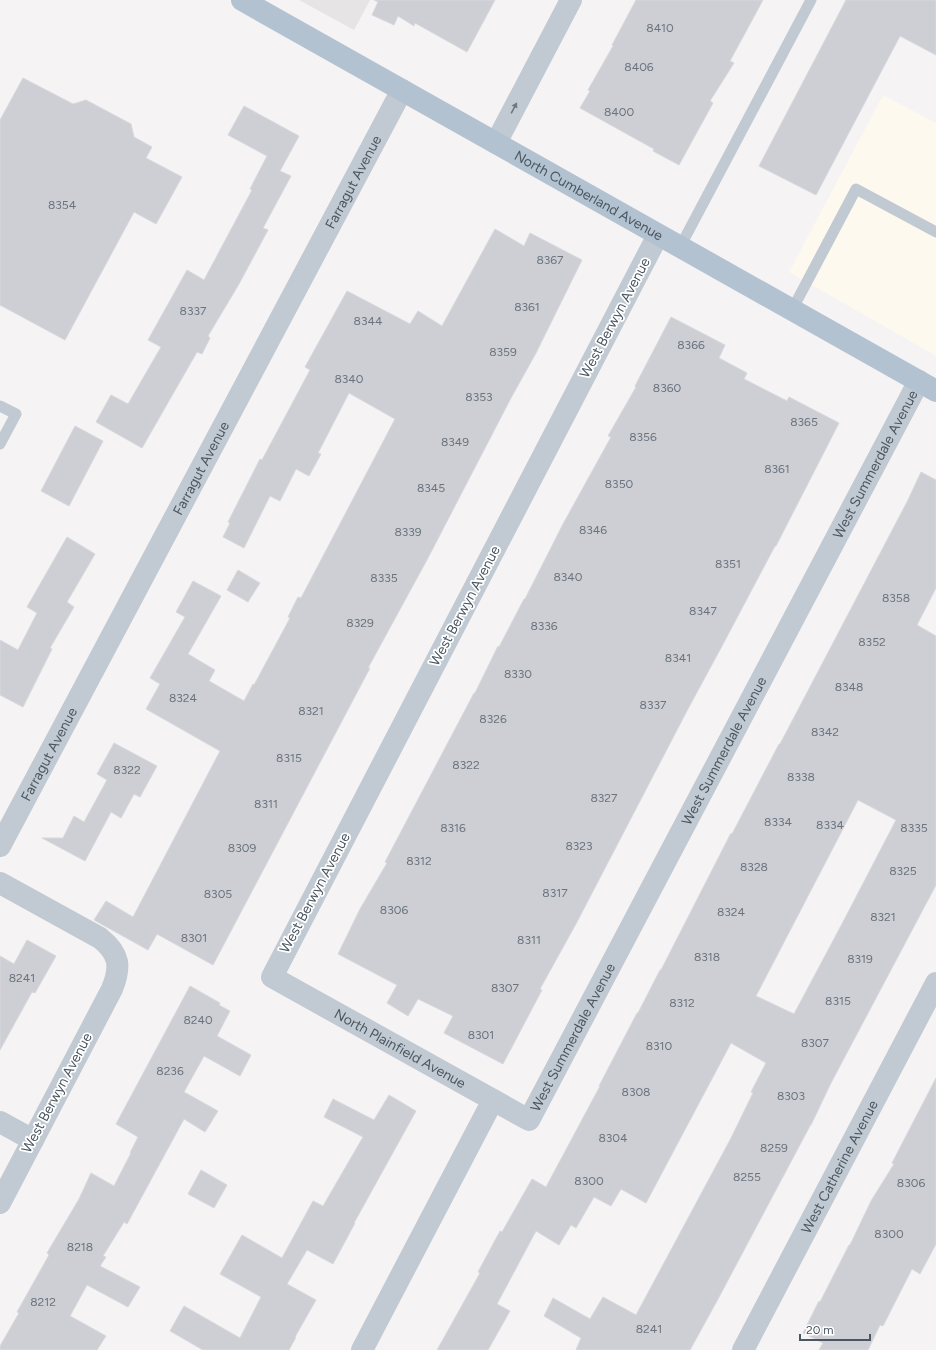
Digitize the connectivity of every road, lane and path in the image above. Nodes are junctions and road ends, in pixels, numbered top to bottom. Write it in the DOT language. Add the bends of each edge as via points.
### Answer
graph roads {
  1 [pos="242,0"];
  2 [pos="571,0"];
  3 [pos="811,0"];
  4 [pos="402,90"];
  5 [pos="496,143"];
  6 [pos="936,232"];
  7 [pos="658,234"];
  8 [pos="680,247"];
  9 [pos="792,310"];
  10 [pos="927,386"];
  11 [pos="0,406"];
  12 [pos="0,444"];
  13 [pos="0,846"];
  14 [pos="0,883"];
  15 [pos="272,977"];
  16 [pos="936,983"];
  17 [pos="492,1100"];
  18 [pos="529,1120"];
  19 [pos="0,1122"];
  20 [pos="33,1140"];
  21 [pos="0,1203"];
  22 [pos="362,1350"];
  23 [pos="743,1350"];
  1 -- 4 [label="main road, North Cumberland Avenue"];
  5 -- 2 [label="street, one-way"];
  3 -- 8 [label="lane"];
  4 -- 5 [label="main road, North Cumberland Avenue"];
  4 -- 13 [label="street, Farragut Avenue"];
  5 -- 7 [label="main road, North Cumberland Avenue"];
  6 -- 9 [label="lane" via="856,189"];
  7 -- 8 [label="main road, North Cumberland Avenue"];
  7 -- 15 [label="street, West Berwyn Avenue"];
  8 -- 9 [label="main road, North Cumberland Avenue"];
  9 -- 10 [label="main road, North Cumberland Avenue"];
  10 -- 18 [label="street, West Summerdale Avenue"];
  11 -- 12 [label="lane" via="16,414"];
  14 -- 20 [label="street, West Berwyn Avenue" via="100,938 111,948 117,959 118,968 112,990"];
  15 -- 17 [label="street, North Plainfield Avenue"];
  16 -- 23 [label="street, West Catherine Avenue"];
  17 -- 18 [label="street, North Plainfield Avenue"];
  17 -- 22 [label="street"];
  19 -- 20 [label="street"];
  20 -- 21 [label="street, West Berwyn Avenue"];
}
